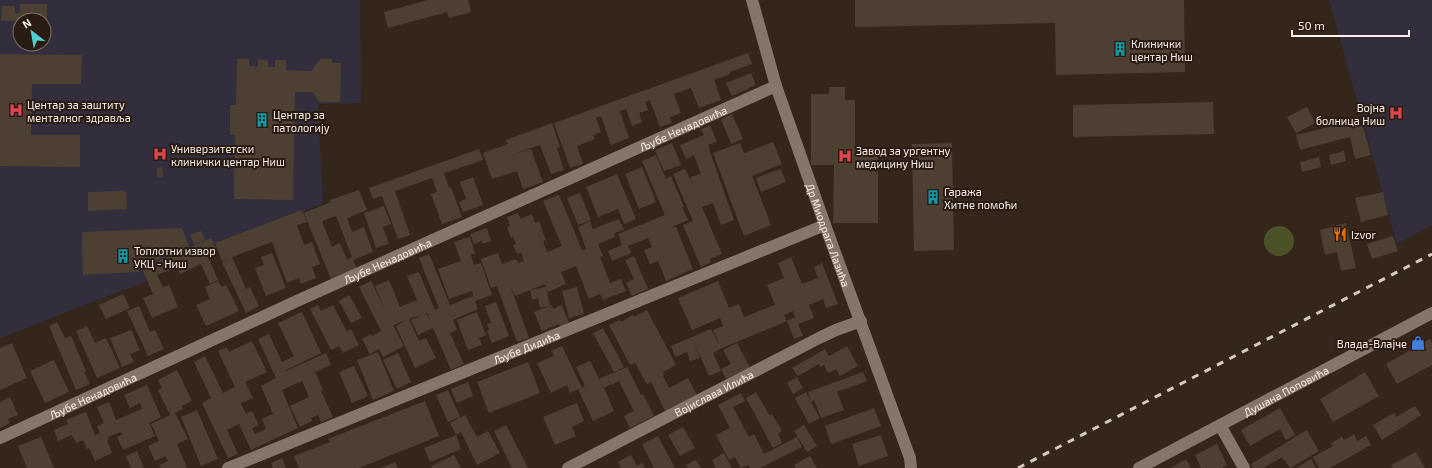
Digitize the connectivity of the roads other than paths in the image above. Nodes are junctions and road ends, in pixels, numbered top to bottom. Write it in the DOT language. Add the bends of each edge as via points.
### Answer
graph roads {
  1 [pos="752,0"];
  2 [pos="776,86"];
  3 [pos="825,225"];
  4 [pos="1432,313"];
  5 [pos="861,321"];
  6 [pos="1220,426"];
  7 [pos="0,438"];
  8 [pos="228,468"];
  9 [pos="568,468"];
  10 [pos="911,468"];
  11 [pos="1139,468"];
  12 [pos="1244,468"];
  1 -- 2 [label="street, Др Миодрага Лазића"];
  2 -- 3 [label="street, Др Миодрага Лазића"];
  2 -- 7 [label="street, Љубе Ненадовића" via="299,300"];
  3 -- 5 [label="street, Др Миодрага Лазића"];
  3 -- 8 [label="street, Љубе Дидића"];
  4 -- 6 [label="street, Душана Поповића"];
  5 -- 9 [label="street, Војислава Илића" via="819,338"];
  5 -- 10 [label="street, Др Миодрага Лазића" via="910,458"];
  6 -- 11 [label="street, Душана Поповића"];
  6 -- 12 [label="street"];
}
